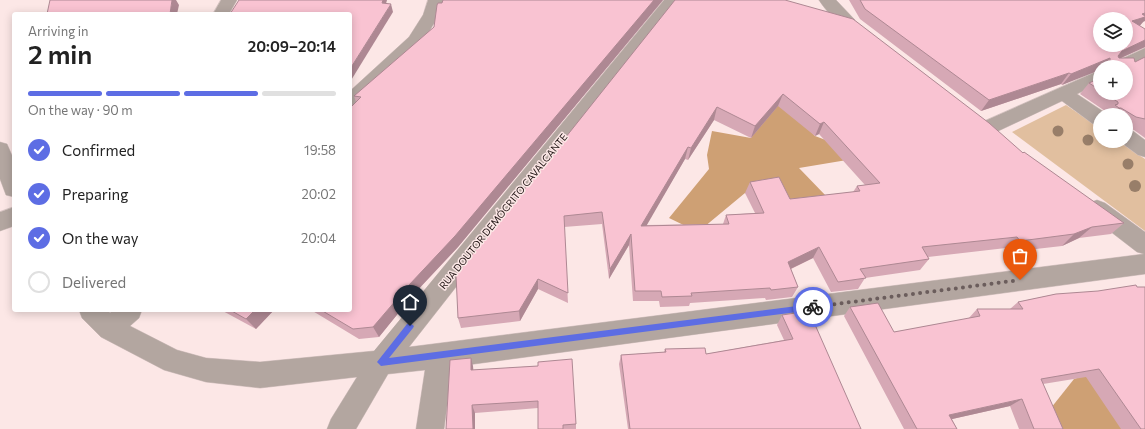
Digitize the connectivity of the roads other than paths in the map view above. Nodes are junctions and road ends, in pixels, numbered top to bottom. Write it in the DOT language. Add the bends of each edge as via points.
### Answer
graph roads {
  1 [pos="229,0"];
  2 [pos="436,0"];
  3 [pos="673,0"];
  4 [pos="827,0"];
  5 [pos="810,9"];
  6 [pos="222,12"];
  7 [pos="1145,54"];
  8 [pos="1133,60"];
  9 [pos="1093,79"];
  10 [pos="1063,93"];
  11 [pos="352,100"];
  12 [pos="1093,114"];
  13 [pos="1133,141"];
  14 [pos="1006,142"];
  15 [pos="0,149"];
  16 [pos="1145,150"];
  17 [pos="12,183"];
  18 [pos="1082,198"];
  19 [pos="12,217"];
  20 [pos="0,222"];
  21 [pos="1145,245"];
  22 [pos="1145,264"];
  23 [pos="93,312"];
  24 [pos="128,312"];
  25 [pos="110,329"];
  26 [pos="440,356"];
  27 [pos="381,362"];
  28 [pos="341,429"];
  29 [pos="430,429"];
  1 -- 6 [label="street"];
  2 -- 11 [label="street" via="431,15 415,41"];
  3 -- 27 [label="street, RUA DOUTOR DEMÓCRITO CAVALCANTE"];
  4 -- 5 [label="street" via="853,25"];
  7 -- 8 [label="street"];
  9 -- 10 [label="street"];
  10 -- 12 [label="street"];
  10 -- 14 [label="street" via="981,123"];
  13 -- 16 [label="street"];
  15 -- 17 [label="street"];
  18 -- 21 [label="street"];
  19 -- 20 [label="street"];
  22 -- 26 [label="street"];
  23 -- 25 [label="street"];
  24 -- 25 [label="street"];
  25 -- 27 [label="street" via="173,361 206,370 260,375"];
  26 -- 27 [label="street"];
  26 -- 29 [label="street"];
  27 -- 28 [label="street, RUA DOUTOR DEMÓCRITO CAVALCANTE"];
}
